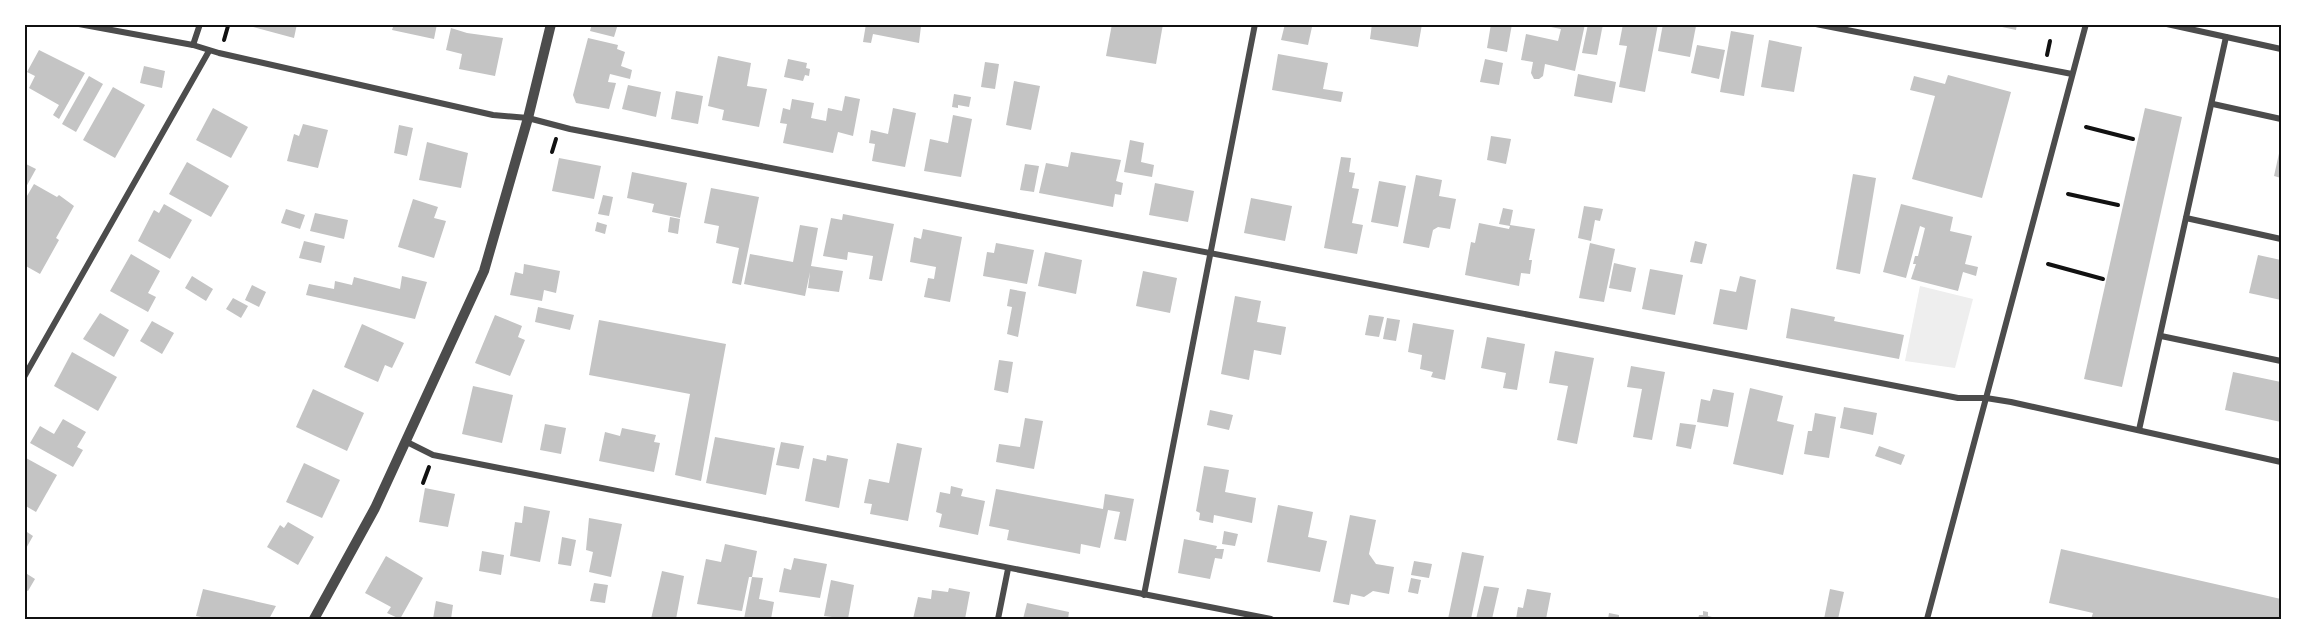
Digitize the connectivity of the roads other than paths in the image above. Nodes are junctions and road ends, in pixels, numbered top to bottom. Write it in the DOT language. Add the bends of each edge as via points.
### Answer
graph roads {
  1 [pos="79,24"];
  2 [pos="200,24"];
  3 [pos="551,24"];
  4 [pos="1255,24"];
  5 [pos="1816,24"];
  6 [pos="2086,24"];
  7 [pos="2167,24"];
  8 [pos="2226,37"];
  9 [pos="193,45"];
  10 [pos="2281,49"];
  11 [pos="209,51"];
  12 [pos="2072,74"];
  13 [pos="2213,104"];
  14 [pos="528,118"];
  15 [pos="2281,119"];
  16 [pos="2186,218"];
  17 [pos="2281,239"];
  18 [pos="1210,252"];
  19 [pos="2161,336"];
  20 [pos="2281,361"];
  21 [pos="24,377"];
  22 [pos="1986,398"];
  23 [pos="2139,430"];
  24 [pos="407,442"];
  25 [pos="2281,462"];
  26 [pos="1008,569"];
  27 [pos="1144,595"];
  28 [pos="314,619"];
  29 [pos="998,619"];
  30 [pos="1271,619"];
  31 [pos="1927,619"];
  1 -- 9 [label="street"];
  2 -- 9 [label="street"];
  3 -- 14 [label="street"];
  4 -- 18 [label="street"];
  5 -- 12 [label="street"];
  6 -- 12 [label="street"];
  7 -- 8 [label="street"];
  8 -- 10 [label="street"];
  8 -- 13 [label="street"];
  9 -- 11 [label="street"];
  11 -- 14 [label="street" via="493,115"];
  11 -- 21 [label="street"];
  12 -- 22 [label="street"];
  13 -- 15 [label="street"];
  13 -- 16 [label="street"];
  14 -- 18 [label="street"];
  14 -- 24 [label="street" via="484,271"];
  16 -- 17 [label="street"];
  16 -- 19 [label="street"];
  18 -- 22 [label="street" via="1958,398"];
  18 -- 27 [label="street"];
  19 -- 20 [label="street"];
  19 -- 23 [label="street"];
  22 -- 23 [label="street"];
  22 -- 31 [label="street"];
  23 -- 25 [label="street"];
  24 -- 26 [label="street" via="433,455"];
  24 -- 28 [label="street"];
  26 -- 27 [label="street"];
  26 -- 29 [label="street"];
  27 -- 30 [label="street"];
}
